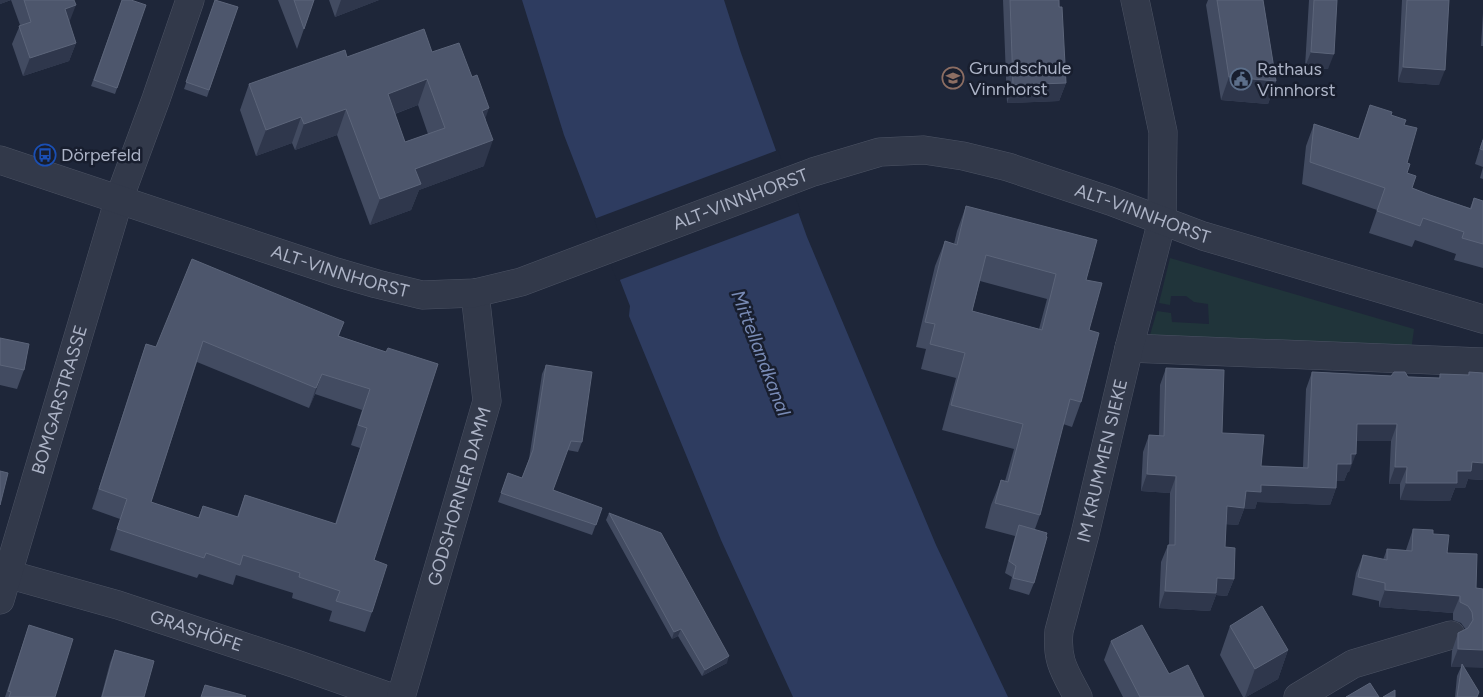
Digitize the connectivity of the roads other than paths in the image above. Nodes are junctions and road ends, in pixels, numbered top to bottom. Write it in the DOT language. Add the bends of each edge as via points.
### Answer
graph roads {
  1 [pos="190,0"];
  2 [pos="1135,0"];
  3 [pos="0,160"];
  4 [pos="119,199"];
  5 [pos="1162,221"];
  6 [pos="475,293"];
  7 [pos="1483,319"];
  8 [pos="1129,348"];
  9 [pos="1483,362"];
  10 [pos="4,572"];
  11 [pos="0,600"];
  12 [pos="1452,635"];
  13 [pos="390,697"];
  14 [pos="401,697"];
  15 [pos="1078,697"];
  16 [pos="1298,697"];
  1 -- 4 [label="street"];
  2 -- 5 [label="street, IM KRUMMEN SIEKE" via="1163,132"];
  3 -- 4 [label="street, ALT-VINNHORST"];
  4 -- 6 [label="street, ALT-VINNHORST" via="377,284 422,294"];
  4 -- 10 [label="street, BOMGARSTRASSE"];
  5 -- 6 [label="street, ALT-VINNHORST" via="1008,167 924,150 880,152 813,172 521,282"];
  5 -- 7 [label="street, ALT-VINNHORST"];
  5 -- 8 [label="street, IM KRUMMEN SIEKE"];
  6 -- 14 [label="street, GODSHORNER DAMM" via="486,401"];
  8 -- 9 [label="street"];
  8 -- 15 [label="street, IM KRUMMEN SIEKE" via="1059,631 1061,664"];
  10 -- 11 [label="street, BOMGARSTRASSE"];
  10 -- 13 [label="street, GRASHÖFE" via="118,605"];
  12 -- 16 [label="street" via="1353,664"];
}
